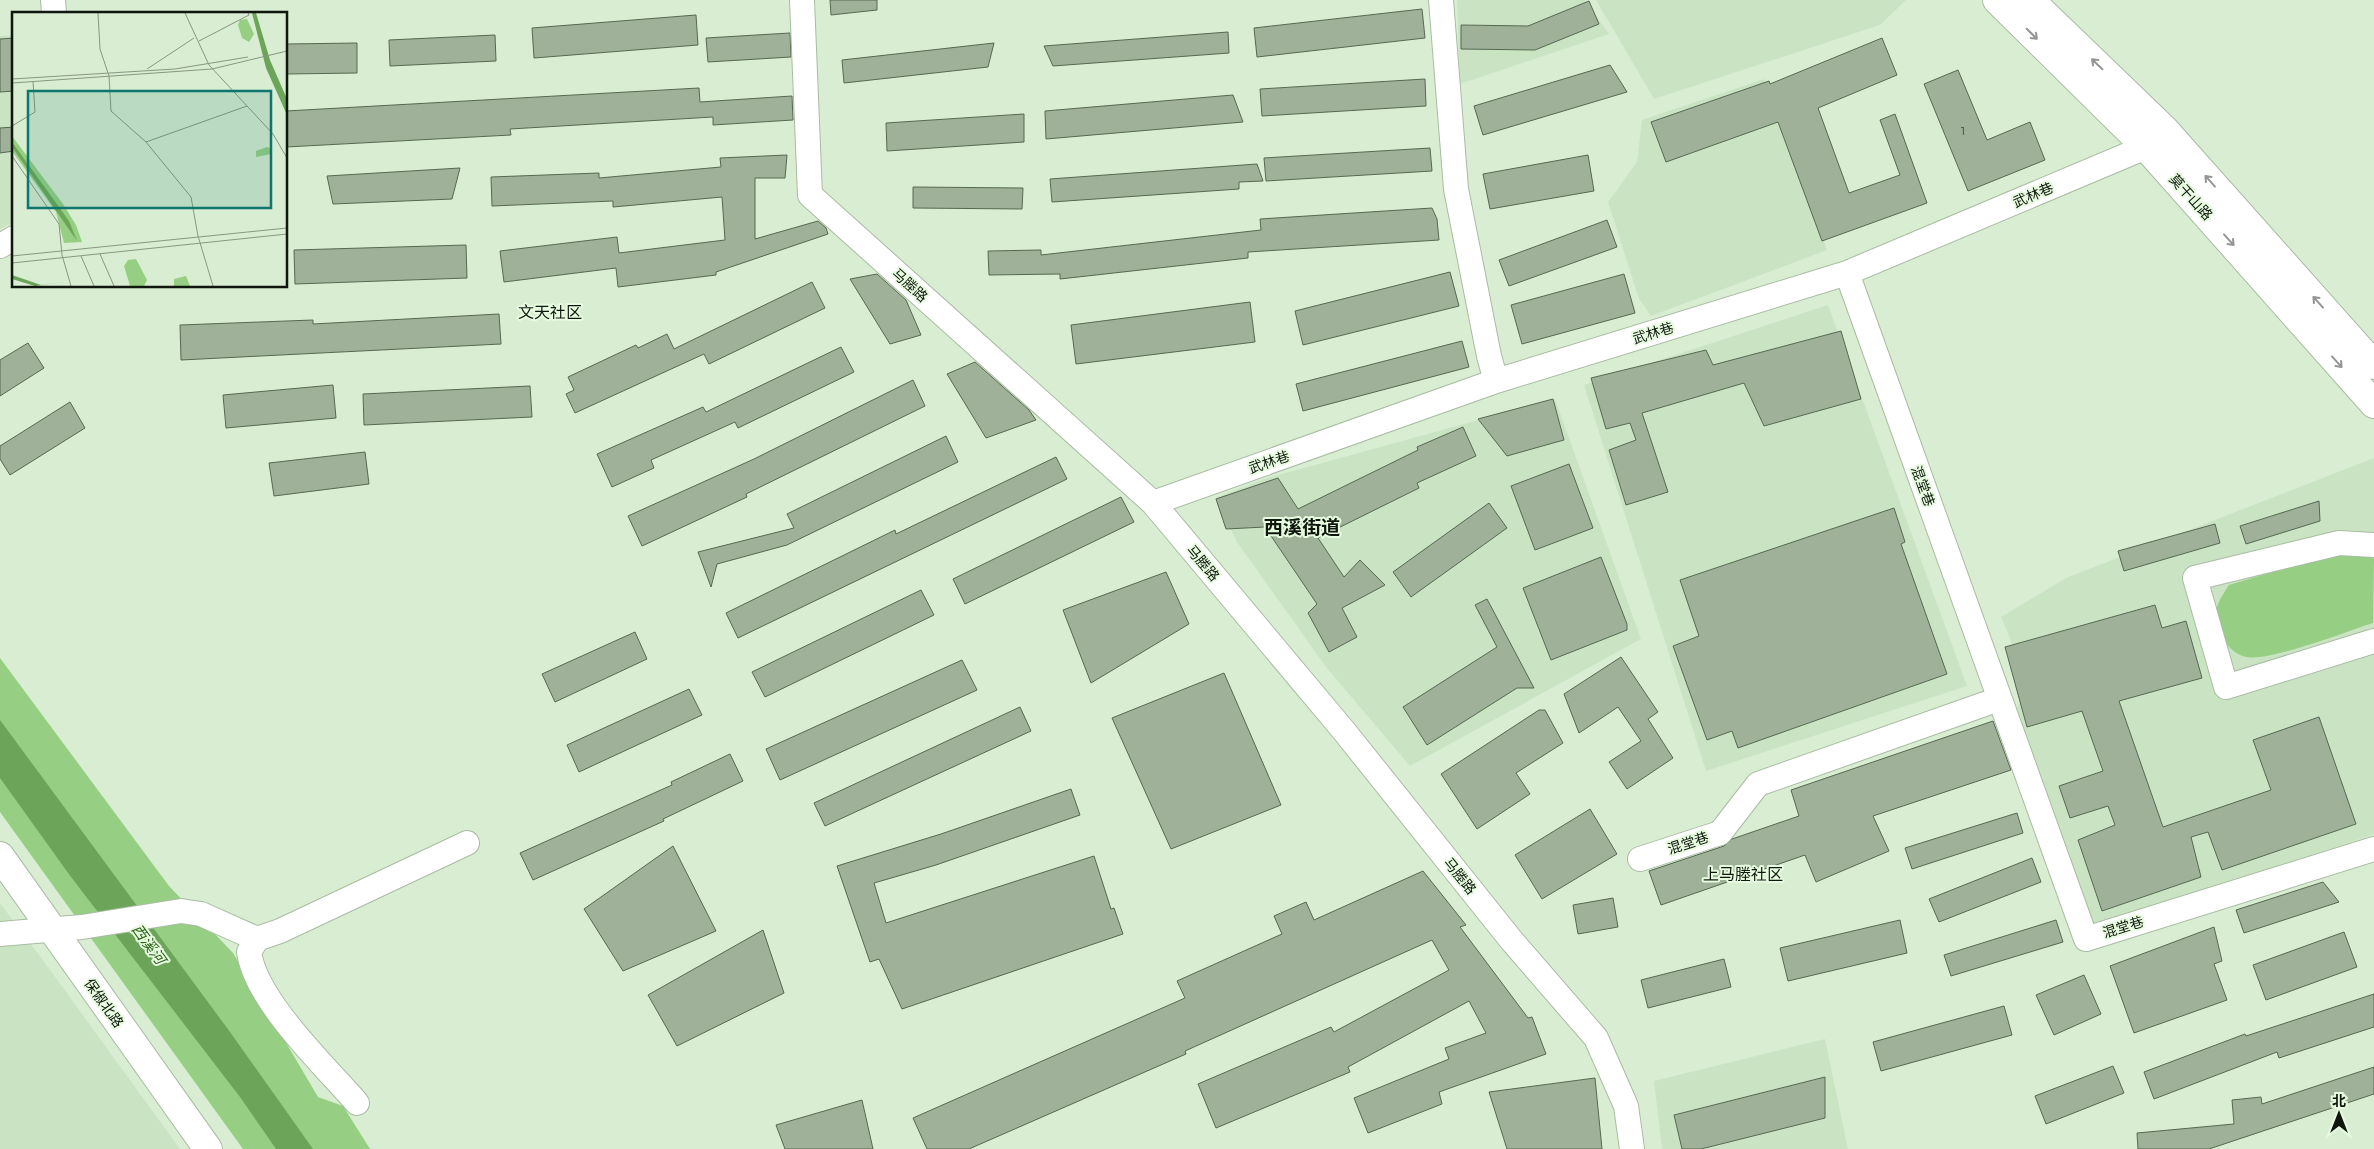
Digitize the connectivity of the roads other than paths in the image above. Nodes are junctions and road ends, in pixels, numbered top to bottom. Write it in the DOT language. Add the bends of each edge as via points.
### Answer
graph roads {
  1 [pos="802,0"];
  2 [pos="1441,0"];
  3 [pos="1998,0"];
  4 [pos="2030,0"];
  5 [pos="2146,147"];
  6 [pos="12,239"];
  7 [pos="0,246"];
  8 [pos="1847,273"];
  9 [pos="2374,365"];
  10 [pos="1496,381"];
  11 [pos="2374,404"];
  12 [pos="1153,503"];
  13 [pos="2374,545"];
  14 [pos="2374,641"];
  15 [pos="1999,699"];
  16 [pos="467,843"];
  17 [pos="2374,849"];
  18 [pos="0,856"];
  19 [pos="1640,859"];
  20 [pos="54,930"];
  21 [pos="0,934"];
  22 [pos="256,939"];
  23 [pos="357,1103"];
  24 [pos="208,1149"];
  25 [pos="1632,1149"];
  1 -- 12 [label="street, 马塍路" via="810,195"];
  2 -- 10 [label="street" via="1456,189"];
  3 -- 5 [label="main road, 莫干山路, one-way"];
  9 -- 4 [label="main road, 莫干山路, one-way" via="2164,129"];
  5 -- 8 [label="street, 武林巷"];
  5 -- 11 [label="main road, 莫干山路, one-way"];
  6 -- 7 [label="street"];
  8 -- 10 [label="street, 武林巷"];
  8 -- 15 [label="street, 混堂巷"];
  10 -- 12 [label="street, 武林巷"];
  12 -- 25 [label="street, 马塍路" via="1344,732 1512,941 1596,1038 1626,1106"];
  13 -- 14 [label="street" via="2340,543 2195,578 2226,687"];
  15 -- 17 [label="street, 混堂巷" via="2086,939"];
  15 -- 19 [label="street, 混堂巷" via="1758,784 1720,833"];
  16 -- 22 [label="street" via="280,931"];
  18 -- 20 [label="main road, 保俶北路"];
  20 -- 21 [label="street"];
  20 -- 22 [label="street" via="181,911 201,914"];
  20 -- 24 [label="main road, 保俶北路"];
  22 -- 23 [label="street" via="249,952 251,966 280,1015"];
}
